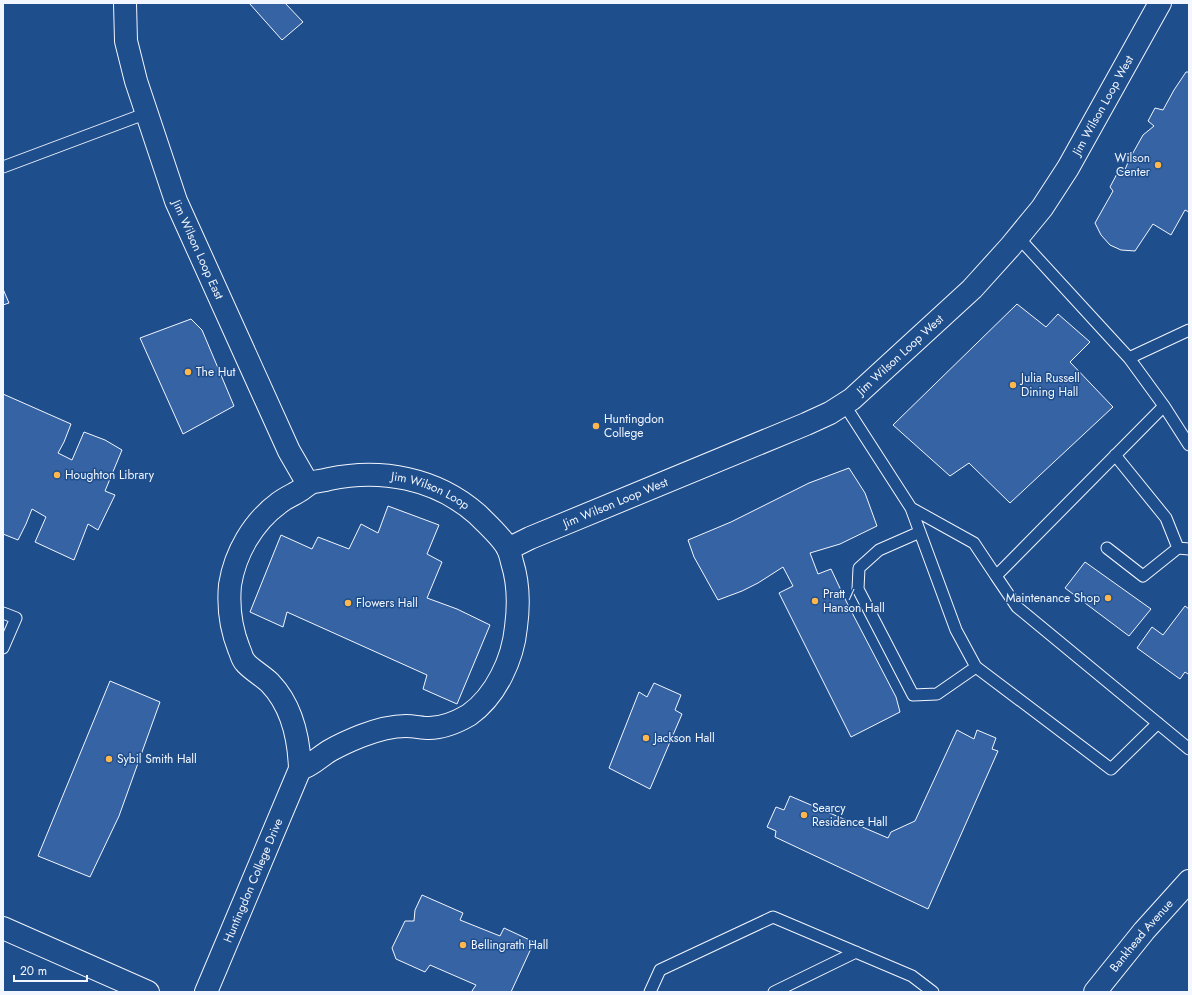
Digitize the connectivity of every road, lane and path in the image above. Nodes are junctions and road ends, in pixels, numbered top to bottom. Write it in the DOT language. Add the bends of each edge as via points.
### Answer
graph roads {
  1 [pos="125,3"];
  2 [pos="1160,3"];
  3 [pos="147,113"];
  4 [pos="3,167"];
  5 [pos="1018,237"];
  6 [pos="1189,330"];
  7 [pos="1129,358"];
  8 [pos="844,404"];
  9 [pos="1164,406"];
  10 [pos="1189,445"];
  11 [pos="1116,455"];
  12 [pos="308,484"];
  13 [pos="911,508"];
  14 [pos="920,532"];
  15 [pos="1107,548"];
  16 [pos="1178,548"];
  17 [pos="508,549"];
  18 [pos="1189,549"];
  19 [pos="996,576"];
  20 [pos="3,613"];
  21 [pos="3,648"];
  22 [pos="976,666"];
  23 [pos="1158,723"];
  24 [pos="1189,749"];
  25 [pos="300,769"];
  26 [pos="1189,881"];
  27 [pos="3,928"];
  28 [pos="856,952"];
  29 [pos="148,992"];
  30 [pos="206,992"];
  31 [pos="650,992"];
  32 [pos="774,992"];
  33 [pos="932,992"];
  34 [pos="1095,992"];
  1 -- 3 [label="street, Jim Wilson Loop East" via="126,41"];
  2 -- 5 [label="street, Jim Wilson Loop West" via="1068,168 1042,208"];
  3 -- 4 [label="lane"];
  3 -- 12 [label="street, Jim Wilson Loop East" via="176,201 289,451"];
  5 -- 7 [label="lane"];
  5 -- 8 [label="street, Jim Wilson Loop West" via="972,289"];
  6 -- 7 [label="lane"];
  7 -- 9 [label="lane"];
  8 -- 13 [label="lane"];
  8 -- 17 [label="street, Jim Wilson Loop West" via="806,424"];
  9 -- 10 [label="lane"];
  9 -- 11 [label="lane"];
  11 -- 16 [label="lane" via="1166,518"];
  11 -- 19 [label="lane"];
  12 -- 17 [label="street, Jim Wilson Loop" via="366,474 420,481 468,506 488,524"];
  12 -- 25 [label="street, Jim Wilson Loop" via="280,502 247,538 230,585 230,611 234,636 244,662 271,684 290,715 296,733"];
  13 -- 14 [label="lane"];
  13 -- 19 [label="lane" via="974,543"];
  14 -- 22 [label="lane" via="956,630"];
  14 -- 22 [label="lane" via="879,550 859,568 858,589 913,695 937,694"];
  15 -- 16 [label="lane" via="1143,576"];
  16 -- 18 [label="lane"];
  17 -- 25 [label="street, Jim Wilson Loop" via="516,576 519,605 515,638 505,669 489,696 469,714 451,724 432,728 404,726 360,736 331,750 307,768"];
  19 -- 23 [label="lane" via="1017,607"];
  20 -- 21 [label="lane" via="16,618"];
  22 -- 23 [label="lane" via="1111,769"];
  23 -- 24 [label="lane"];
  25 -- 30 [label="street, Huntingdon College Drive"];
  26 -- 34 [label="street, Bankhead Avenue" via="1144,931"];
  27 -- 29 [label="street"];
  28 -- 31 [label="lane" via="773,917 660,970"];
  28 -- 32 [label="lane"];
  28 -- 33 [label="lane" via="912,976"];
}
